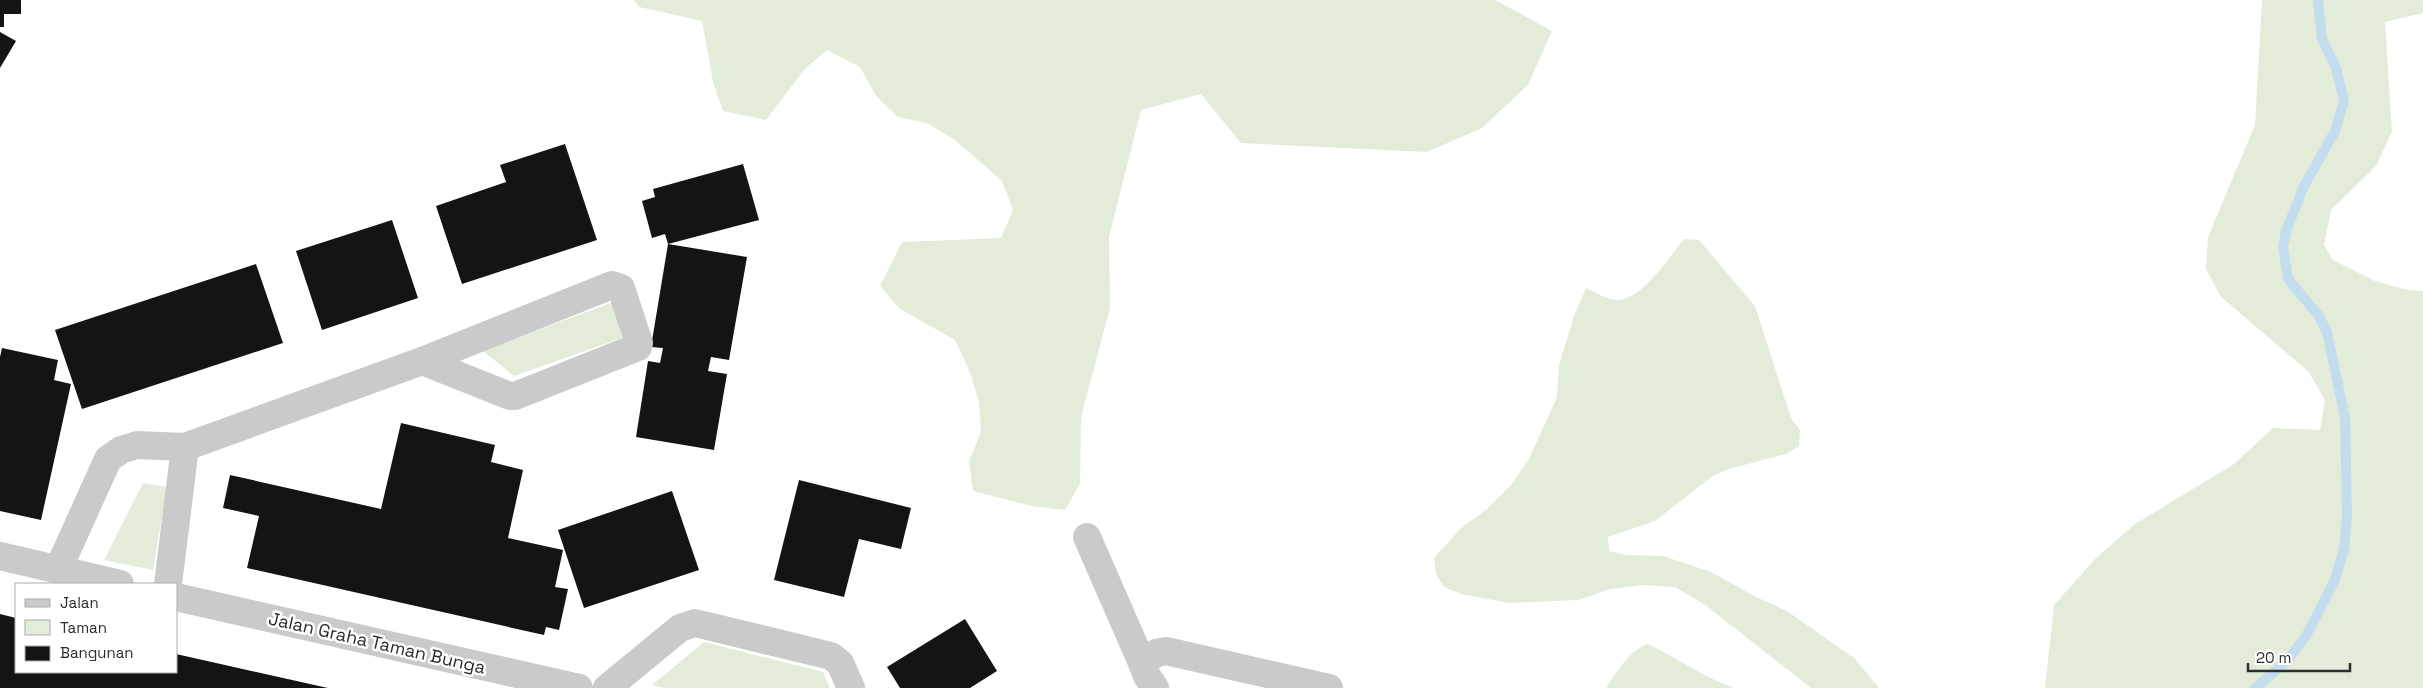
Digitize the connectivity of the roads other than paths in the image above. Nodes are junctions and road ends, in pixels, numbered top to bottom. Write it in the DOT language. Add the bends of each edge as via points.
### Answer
graph roads {
  1 [pos="422,361"];
  2 [pos="185,447"];
  3 [pos="1087,537"];
  4 [pos="0,556"];
  5 [pos="58,570"];
  6 [pos="116,583"];
  7 [pos="168,583"];
  8 [pos="178,597"];
  9 [pos="1142,663"];
  10 [pos="579,688"];
  11 [pos="607,688"];
  12 [pos="851,688"];
  13 [pos="1155,688"];
  14 [pos="1329,688"];
  1 -- 1 [label="street" via="515,396 638,347 639,343 620,288 612,285"];
  1 -- 2 [label="street"];
  2 -- 5 [label="street" via="137,445 108,459"];
  2 -- 7 [label="street"];
  3 -- 9 [label="street"];
  4 -- 5 [label="street"];
  5 -- 6 [label="street"];
  8 -- 10 [label="street, Jalan Graha Taman Bunga"];
  9 -- 13 [label="street"];
  9 -- 14 [label="street" via="1156,653 1166,651"];
  11 -- 12 [label="street" via="680,628 701,623 831,656 840,663"];
}
